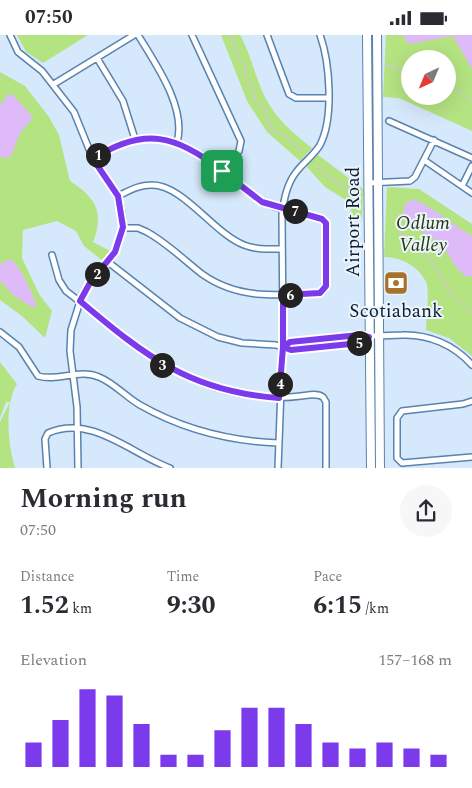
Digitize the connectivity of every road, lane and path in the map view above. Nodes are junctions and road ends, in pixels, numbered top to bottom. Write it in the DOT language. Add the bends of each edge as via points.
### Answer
graph roads {
  1 [pos="10,35"];
  2 [pos="134,35"];
  3 [pos="138,35"];
  4 [pos="192,35"];
  5 [pos="267,35"];
  6 [pos="320,35"];
  7 [pos="368,35"];
  8 [pos="376,35"];
  9 [pos="97,58"];
  10 [pos="54,85"];
  11 [pos="328,98"];
  12 [pos="390,121"];
  13 [pos="135,139"];
  14 [pos="434,140"];
  15 [pos="177,142"];
  16 [pos="472,158"];
  17 [pos="93,159"];
  18 [pos="424,160"];
  19 [pos="472,166"];
  20 [pos="222,171"];
  21 [pos="368,183"];
  22 [pos="378,183"];
  23 [pos="462,186"];
  24 [pos="472,193"];
  25 [pos="118,196"];
  26 [pos="283,208"];
  27 [pos="123,227"];
  28 [pos="282,249"];
  29 [pos="52,255"];
  30 [pos="108,262"];
  31 [pos="283,295"];
  32 [pos="80,301"];
  33 [pos="0,332"];
  34 [pos="369,337"];
  35 [pos="378,337"];
  36 [pos="283,347"];
  37 [pos="472,365"];
  38 [pos="72,374"];
  39 [pos="279,398"];
  40 [pos="472,401"];
  41 [pos="78,428"];
  42 [pos="278,443"];
  43 [pos="472,457"];
  44 [pos="47,468"];
  45 [pos="78,468"];
  46 [pos="170,468"];
  47 [pos="278,468"];
  48 [pos="326,468"];
  49 [pos="370,468"];
  50 [pos="380,468"];
  1 -- 10 [label="street" via="21,55"];
  2 -- 9 [label="street"];
  3 -- 15 [label="street" via="162,76 179,119"];
  4 -- 20 [label="street" via="241,141 239,151"];
  5 -- 11 [label="street" via="289,94 296,98"];
  6 -- 11 [label="street" via="327,57"];
  7 -- 21 [label="main road, Airport Road"];
  8 -- 22 [label="main road, Airport Road"];
  9 -- 10 [label="street"];
  9 -- 13 [label="street" via="123,101"];
  10 -- 17 [label="street" via="77,116"];
  11 -- 26 [label="street" via="323,137 318,148 294,176"];
  12 -- 14 [label="street"];
  13 -- 15 [label="street"];
  13 -- 17 [label="street"];
  14 -- 16 [label="street"];
  14 -- 18 [label="street"];
  15 -- 20 [label="street"];
  17 -- 25 [label="street"];
  18 -- 22 [label="street" via="410,181"];
  18 -- 23 [label="street"];
  19 -- 23 [label="street"];
  20 -- 26 [label="street" via="259,200"];
  21 -- 22 [label="street"];
  21 -- 34 [label="main road, Airport Road"];
  22 -- 35 [label="main road, Airport Road"];
  23 -- 24 [label="street"];
  25 -- 27 [label="street"];
  25 -- 28 [label="street" via="141,186 162,186 177,194 236,241 260,249"];
  26 -- 28 [label="street"];
  26 -- 31 [label="street" via="326,223 327,284 320,293"];
  27 -- 30 [label="street" via="119,244"];
  27 -- 31 [label="street" via="138,228 151,234 222,285 249,294"];
  28 -- 31 [label="street"];
  29 -- 32 [label="street" via="60,284"];
  30 -- 32 [label="street" via="91,281"];
  30 -- 36 [label="street" via="197,328 228,340"];
  31 -- 36 [label="street"];
  32 -- 38 [label="street" via="70,338"];
  32 -- 39 [label="street" via="147,354 179,374 225,391"];
  33 -- 38 [label="street" via="19,347 38,376"];
  34 -- 35 [label="street"];
  34 -- 36 [label="street" via="359,335 290,342"];
  34 -- 49 [label="main road, Airport Road"];
  35 -- 37 [label="street" via="428,338 455,350"];
  35 -- 50 [label="main road, Airport Road"];
  36 -- 39 [label="street"];
  38 -- 41 [label="street"];
  38 -- 42 [label="street" via="99,377 155,413 197,431 240,441"];
  39 -- 42 [label="street"];
  39 -- 48 [label="street" via="319,394 325,399"];
  40 -- 43 [label="street" via="402,411 397,418 397,458 402,463"];
  41 -- 44 [label="street" via="48,433 45,439"];
  41 -- 45 [label="street"];
  41 -- 46 [label="street" via="99,432"];
  42 -- 47 [label="street"];
}
